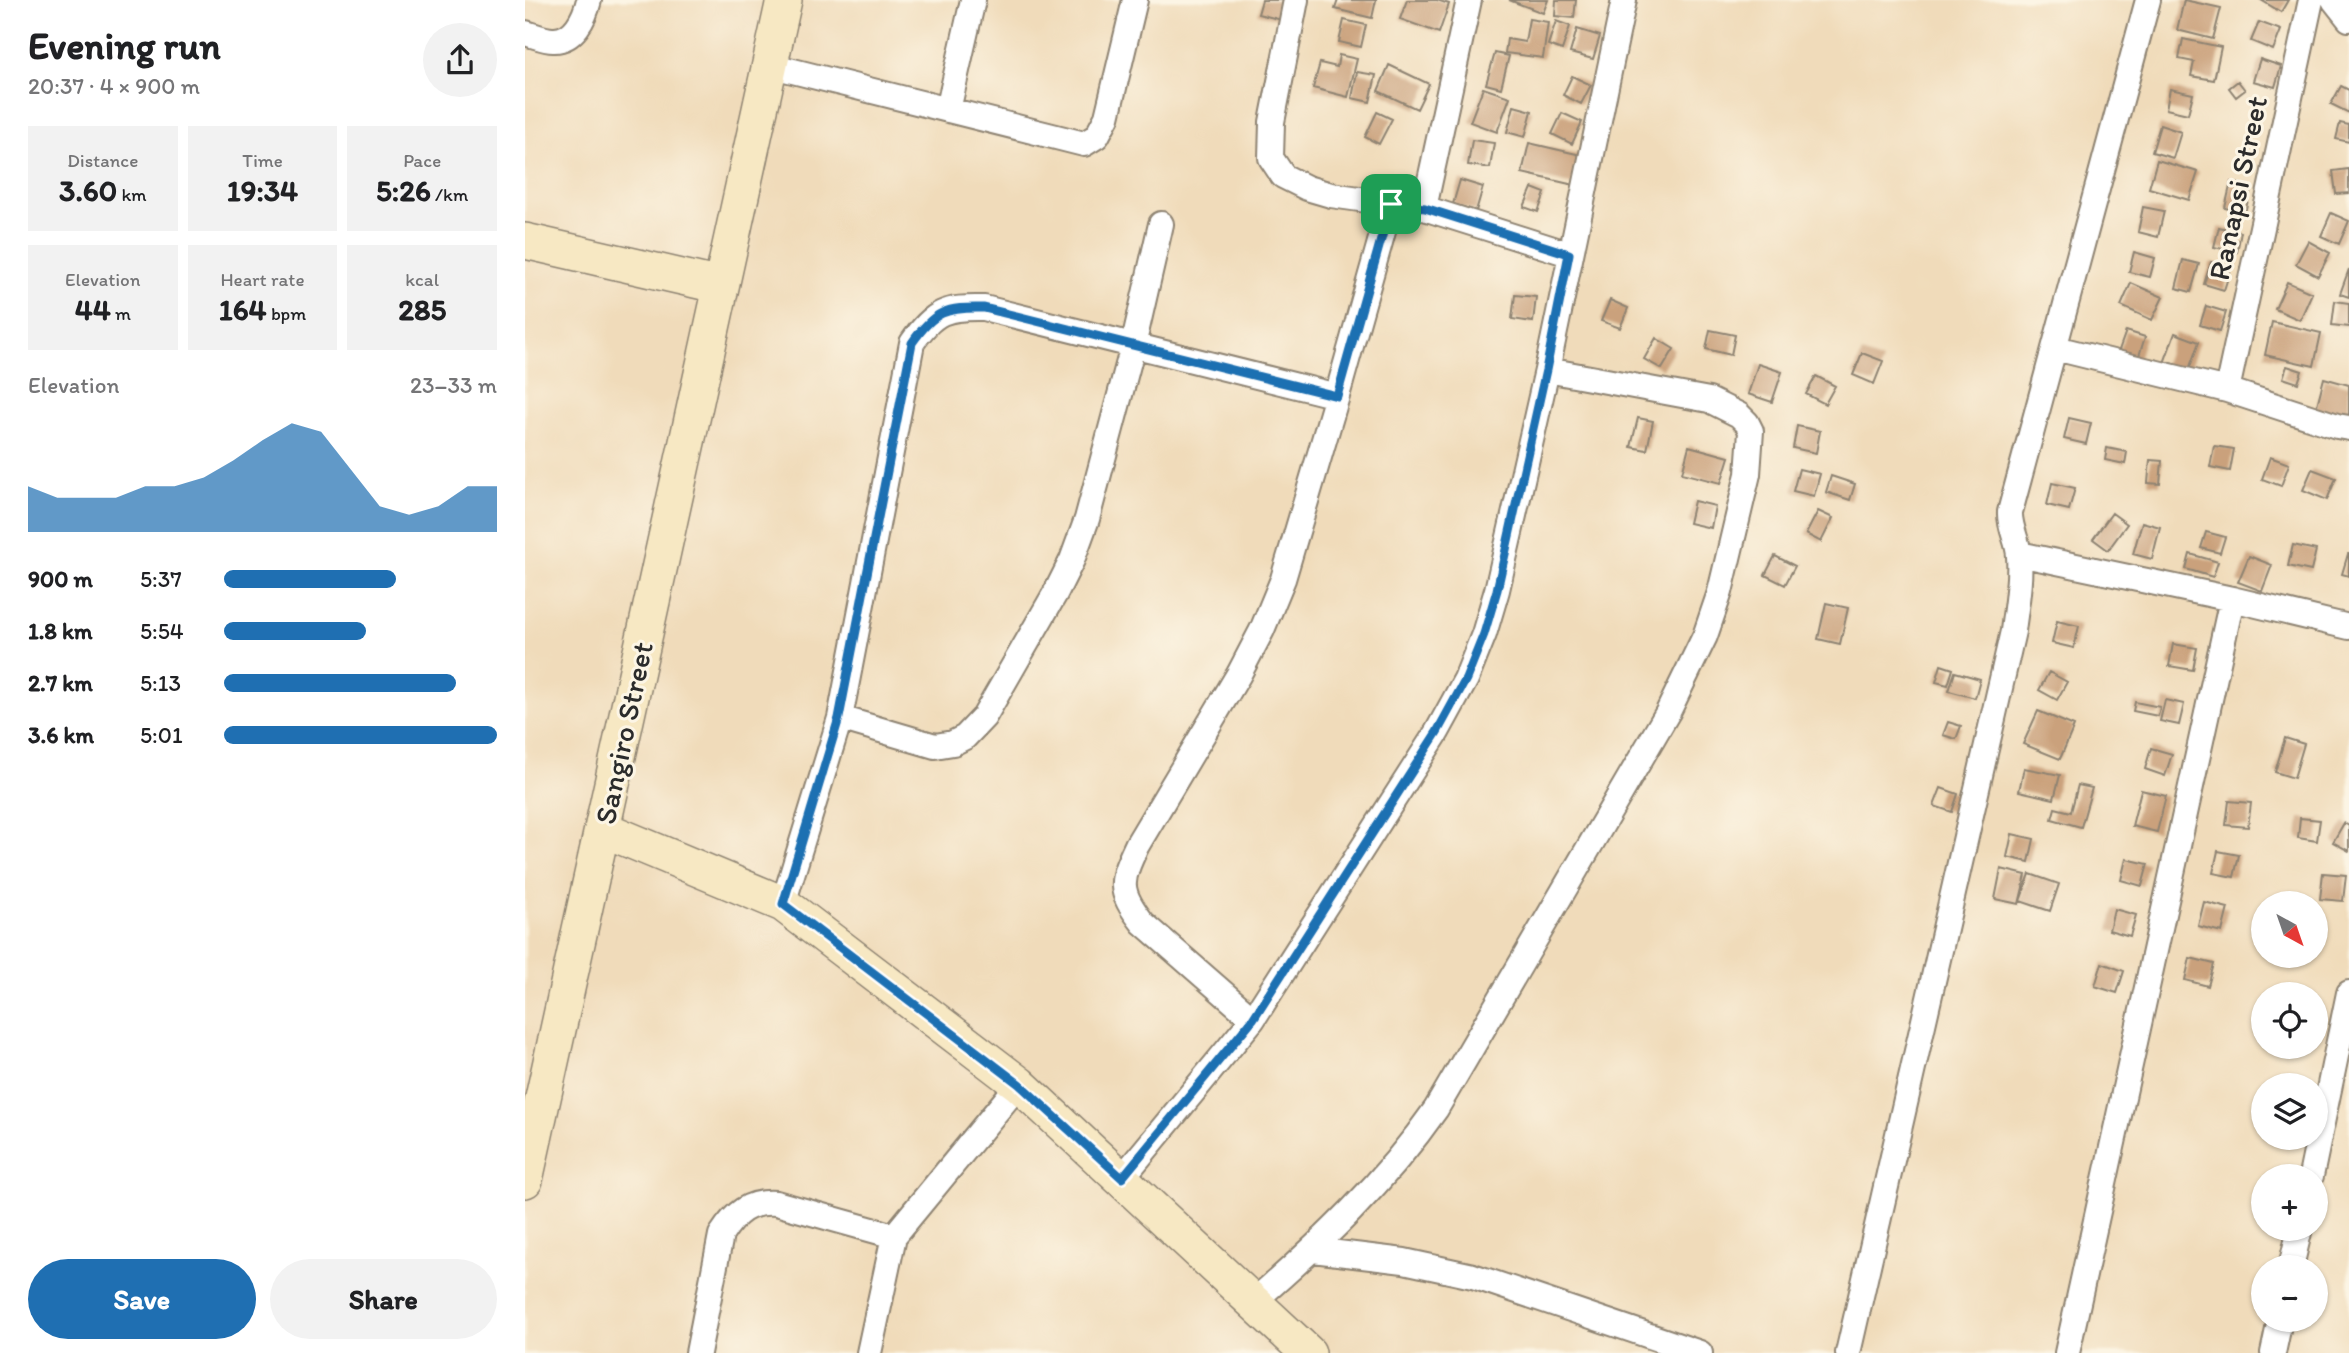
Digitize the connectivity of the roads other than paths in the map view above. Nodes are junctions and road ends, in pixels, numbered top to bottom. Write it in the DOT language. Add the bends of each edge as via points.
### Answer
graph roads {
  1 [pos="589,0"];
  2 [pos="784,0"];
  3 [pos="973,0"];
  4 [pos="1135,0"];
  5 [pos="1296,0"];
  6 [pos="1469,0"];
  7 [pos="1624,0"];
  8 [pos="2148,0"];
  9 [pos="2311,0"];
  10 [pos="2334,0"];
  11 [pos="2349,19"];
  12 [pos="525,33"];
  13 [pos="769,65"];
  14 [pos="947,110"];
  15 [pos="1391,204"];
  16 [pos="1425,208"];
  17 [pos="1161,224"];
  18 [pos="525,241"];
  19 [pos="1569,254"];
  20 [pos="721,286"];
  21 [pos="1132,346"];
  22 [pos="2055,348"];
  23 [pos="1546,370"];
  24 [pos="2227,390"];
  25 [pos="1337,396"];
  26 [pos="2349,428"];
  27 [pos="2019,554"];
  28 [pos="2232,599"];
  29 [pos="2349,627"];
  30 [pos="839,718"];
  31 [pos="603,830"];
  32 [pos="783,904"];
  33 [pos="2349,993"];
  34 [pos="1253,1019"];
  35 [pos="1019,1084"];
  36 [pos="533,1110"];
  37 [pos="2313,1164"];
  38 [pos="1122,1178"];
  39 [pos="525,1180"];
  40 [pos="894,1236"];
  41 [pos="1313,1250"];
  42 [pos="1253,1302"];
  43 [pos="2277,1332"];
  44 [pos="698,1353"];
  45 [pos="869,1353"];
  46 [pos="1308,1353"];
  47 [pos="1700,1353"];
  48 [pos="1848,1353"];
  49 [pos="2067,1353"];
  50 [pos="2273,1353"];
  1 -- 12 [label="street" via="570,35 555,40"];
  2 -- 13 [label="street, Sangiro Street"];
  3 -- 14 [label="street"];
  4 -- 14 [label="street" via="1107,117 1092,141 1076,144"];
  5 -- 15 [label="street" via="1272,121 1271,158 1283,176 1307,188"];
  6 -- 16 [label="street"];
  7 -- 19 [label="street"];
  8 -- 22 [label="street"];
  9 -- 24 [label="street, Ranapsi Street"];
  10 -- 11 [label="street"];
  13 -- 14 [label="street"];
  13 -- 20 [label="street, Sangiro Street"];
  15 -- 16 [label="street"];
  15 -- 25 [label="street"];
  16 -- 19 [label="street"];
  17 -- 21 [label="street"];
  18 -- 20 [label="street"];
  19 -- 23 [label="street"];
  20 -- 31 [label="street, Sangiro Street"];
  21 -- 25 [label="street"];
  21 -- 30 [label="street" via="1072,560 984,717 965,737 935,746"];
  21 -- 30 [label="street" via="984,308 941,313 926,323 912,343 905,372"];
  22 -- 24 [label="street"];
  22 -- 27 [label="street" via="2010,512"];
  23 -- 34 [label="street" via="1497,590 1466,679 1437,732"];
  23 -- 41 [label="street" via="1709,400 1747,423 1751,431 1748,474 1720,592 1705,636 1668,712 1436,1109 1392,1165"];
  24 -- 26 [label="street"];
  25 -- 34 [label="street" via="1283,579 1262,630 1137,845 1122,886 1129,906 1143,923"];
  27 -- 28 [label="street"];
  27 -- 48 [label="street" via="2013,631"];
  28 -- 29 [label="street"];
  28 -- 49 [label="street"];
  30 -- 32 [label="street"];
  31 -- 32 [label="street"];
  31 -- 36 [label="street, Sangiro Street"];
  32 -- 35 [label="street"];
  33 -- 37 [label="street"];
  34 -- 38 [label="street"];
  35 -- 38 [label="street"];
  35 -- 40 [label="street"];
  36 -- 39 [label="street, Sangiro Street"];
  38 -- 42 [label="street"];
  40 -- 44 [label="street" via="776,1203 744,1207 721,1235"];
  40 -- 45 [label="street"];
  41 -- 42 [label="street"];
  41 -- 47 [label="street" via="1404,1261 1473,1276"];
  42 -- 46 [label="street"];
  43 -- 50 [label="street"];
}
